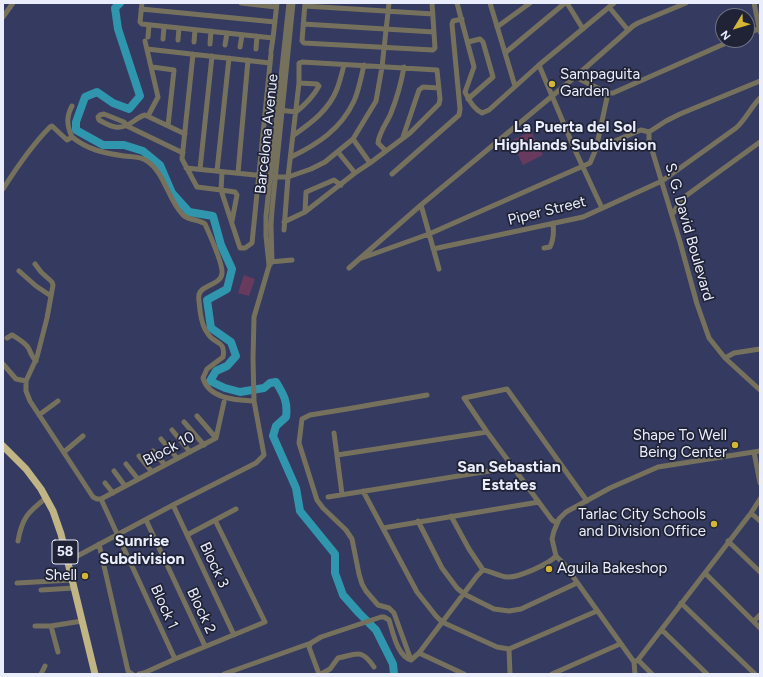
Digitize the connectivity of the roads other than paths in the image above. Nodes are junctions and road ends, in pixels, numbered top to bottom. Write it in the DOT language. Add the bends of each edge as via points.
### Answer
graph roads {
  1 [pos="13,3"];
  2 [pos="142,3"];
  3 [pos="241,3"];
  4 [pos="289,3"];
  5 [pos="293,3"];
  6 [pos="389,3"];
  7 [pos="432,3"];
  8 [pos="457,3"];
  9 [pos="490,3"];
  10 [pos="530,3"];
  11 [pos="566,3"];
  12 [pos="614,3"];
  13 [pos="686,3"];
  14 [pos="754,3"];
  15 [pos="277,5"];
  16 [pos="305,5"];
  17 [pos="609,7"];
  18 [pos="140,9"];
  19 [pos="388,10"];
  20 [pos="433,14"];
  21 [pos="3,18"];
  22 [pos="462,19"];
  23 [pos="275,22"];
  24 [pos="303,24"];
  25 [pos="149,25"];
  26 [pos="164,26"];
  27 [pos="498,27"];
  28 [pos="179,28"];
  29 [pos="387,29"];
  30 [pos="583,29"];
  31 [pos="195,30"];
  32 [pos="628,30"];
  33 [pos="760,30"];
  34 [pos="211,31"];
  35 [pos="434,32"];
  36 [pos="227,33"];
  37 [pos="242,34"];
  38 [pos="257,36"];
  39 [pos="273,38"];
  40 [pos="163,39"];
  41 [pos="178,40"];
  42 [pos="194,42"];
  43 [pos="468,42"];
  44 [pos="210,44"];
  45 [pos="225,45"];
  46 [pos="240,47"];
  47 [pos="384,48"];
  48 [pos="715,48"];
  49 [pos="147,49"];
  50 [pos="256,49"];
  51 [pos="505,53"];
  52 [pos="193,54"];
  53 [pos="212,56"];
  54 [pos="229,58"];
  55 [pos="248,60"];
  56 [pos="270,63"];
  57 [pos="344,64"];
  58 [pos="364,66"];
  59 [pos="539,66"];
  60 [pos="152,67"];
  61 [pos="382,67"];
  62 [pos="404,67"];
  63 [pos="575,77"];
  64 [pos="760,81"];
  65 [pos="299,83"];
  66 [pos="516,86"];
  67 [pos="439,88"];
  68 [pos="465,92"];
  69 [pos="608,93"];
  70 [pos="459,94"];
  71 [pos="552,95"];
  72 [pos="760,98"];
  73 [pos="468,99"];
  74 [pos="72,106"];
  75 [pos="279,110"];
  76 [pos="296,112"];
  77 [pos="148,116"];
  78 [pos="127,126"];
  79 [pos="168,126"];
  80 [pos="650,132"];
  81 [pos="185,134"];
  82 [pos="294,135"];
  83 [pos="72,137"];
  84 [pos="402,138"];
  85 [pos="353,139"];
  86 [pos="760,142"];
  87 [pos="596,149"];
  88 [pos="386,151"];
  89 [pos="338,152"];
  90 [pos="183,153"];
  91 [pos="291,157"];
  92 [pos="370,163"];
  93 [pos="583,167"];
  94 [pos="186,168"];
  95 [pos="200,169"];
  96 [pos="220,172"];
  97 [pos="238,173"];
  98 [pos="355,173"];
  99 [pos="392,174"];
  100 [pos="258,175"];
  101 [pos="272,177"];
  102 [pos="288,177"];
  103 [pos="662,181"];
  104 [pos="341,185"];
  105 [pos="3,190"];
  106 [pos="221,190"];
  107 [pos="422,205"];
  108 [pos="602,208"];
  109 [pos="305,212"];
  110 [pos="672,215"];
  111 [pos="232,222"];
  112 [pos="284,222"];
  113 [pos="553,223"];
  114 [pos="284,230"];
  115 [pos="429,234"];
  116 [pos="544,248"];
  117 [pos="433,249"];
  118 [pos="359,259"];
  119 [pos="292,260"];
  120 [pos="270,263"];
  121 [pos="35,264"];
  122 [pos="349,268"];
  123 [pos="439,269"];
  124 [pos="19,271"];
  125 [pos="51,296"];
  126 [pos="7,338"];
  127 [pos="760,349"];
  128 [pos="725,358"];
  129 [pos="36,361"];
  130 [pos="3,364"];
  131 [pos="26,381"];
  132 [pos="760,390"];
  133 [pos="426,395"];
  134 [pos="254,400"];
  135 [pos="58,401"];
  136 [pos="224,402"];
  137 [pos="40,415"];
  138 [pos="197,416"];
  139 [pos="184,422"];
  140 [pos="172,430"];
  141 [pos="487,432"];
  142 [pos="334,433"];
  143 [pos="83,436"];
  144 [pos="216,438"];
  145 [pos="161,439"];
  146 [pos="204,445"];
  147 [pos="3,446"];
  148 [pos="757,451"];
  149 [pos="64,452"];
  150 [pos="154,452"];
  151 [pos="190,452"];
  152 [pos="337,455"];
  153 [pos="139,456"];
  154 [pos="177,458"];
  155 [pos="126,464"];
  156 [pos="165,465"];
  157 [pos="514,467"];
  158 [pos="114,471"];
  159 [pos="152,472"];
  160 [pos="138,479"];
  161 [pos="105,482"];
  162 [pos="760,484"];
  163 [pos="126,486"];
  164 [pos="363,491"];
  165 [pos="113,493"];
  166 [pos="342,494"];
  167 [pos="328,497"];
  168 [pos="46,498"];
  169 [pos="102,499"];
  170 [pos="760,499"];
  171 [pos="587,501"];
  172 [pos="539,502"];
  173 [pos="173,505"];
  174 [pos="236,509"];
  175 [pos="751,513"];
  176 [pos="451,516"];
  177 [pos="146,520"];
  178 [pos="215,520"];
  179 [pos="418,521"];
  180 [pos="760,521"];
  181 [pos="557,523"];
  182 [pos="383,528"];
  183 [pos="118,535"];
  184 [pos="187,535"];
  185 [pos="18,541"];
  186 [pos="728,541"];
  187 [pos="99,544"];
  188 [pos="556,556"];
  189 [pos="68,561"];
  190 [pos="482,570"];
  191 [pos="760,572"];
  192 [pos="705,573"];
  193 [pos="72,580"];
  194 [pos="17,583"];
  195 [pos="577,583"];
  196 [pos="74,588"];
  197 [pos="41,590"];
  198 [pos="464,594"];
  199 [pos="681,603"];
  200 [pos="597,611"];
  201 [pos="760,615"];
  202 [pos="82,621"];
  203 [pos="754,621"];
  204 [pos="442,622"];
  205 [pos="35,626"];
  206 [pos="51,626"];
  207 [pos="760,628"];
  208 [pos="662,630"];
  209 [pos="234,635"];
  210 [pos="311,643"];
  211 [pos="620,644"];
  212 [pos="205,646"];
  213 [pos="509,649"];
  214 [pos="58,652"];
  215 [pos="419,653"];
  216 [pos="175,659"];
  217 [pos="411,660"];
  218 [pos="636,661"];
  219 [pos="45,666"];
  220 [pos="374,667"];
  221 [pos="41,674"];
  222 [pos="95,674"];
  223 [pos="132,674"];
  224 [pos="139,674"];
  225 [pos="224,674"];
  226 [pos="319,674"];
  227 [pos="464,674"];
  228 [pos="510,674"];
  229 [pos="552,674"];
  230 [pos="635,674"];
  231 [pos="652,674"];
  232 [pos="707,674"];
  233 [pos="755,674"];
  1 -- 21 [label="street"];
  2 -- 18 [label="street"];
  3 -- 15 [label="street"];
  4 -- 75 [label="street, Barcelona Avenue"];
  5 -- 75 [label="street, Barcelona Avenue"];
  6 -- 19 [label="street"];
  7 -- 20 [label="street"];
  8 -- 22 [label="street"];
  9 -- 27 [label="street"];
  10 -- 27 [label="street"];
  11 -- 30 [label="street"];
  11 -- 51 [label="street"];
  12 -- 17 [label="street"];
  13 -- 32 [label="street" via="638,23"];
  14 -- 33 [label="street"];
  15 -- 23 [label="street"];
  16 -- 19 [label="street"];
  16 -- 24 [label="street"];
  17 -- 30 [label="street"];
  17 -- 32 [label="street"];
  18 -- 23 [label="street"];
  18 -- 25 [label="street" via="141,23"];
  19 -- 20 [label="street"];
  19 -- 29 [label="street"];
  20 -- 35 [label="street"];
  22 -- 43 [label="street"];
  22 -- 70 [label="street" via="452,24"];
  23 -- 39 [label="street"];
  24 -- 29 [label="street"];
  24 -- 47 [label="street" via="304,43"];
  25 -- 26 [label="street"];
  25 -- 49 [label="street"];
  26 -- 28 [label="street"];
  26 -- 40 [label="street"];
  27 -- 51 [label="street"];
  28 -- 31 [label="street"];
  28 -- 41 [label="street"];
  29 -- 35 [label="street"];
  29 -- 47 [label="street"];
  30 -- 59 [label="street"];
  31 -- 34 [label="street"];
  31 -- 42 [label="street"];
  32 -- 63 [label="street"];
  34 -- 36 [label="street"];
  34 -- 44 [label="street"];
  35 -- 47 [label="street" via="433,50"];
  36 -- 37 [label="street"];
  36 -- 45 [label="street"];
  37 -- 38 [label="street"];
  37 -- 46 [label="street"];
  38 -- 39 [label="street"];
  38 -- 50 [label="street"];
  39 -- 56 [label="street"];
  43 -- 68 [label="street" via="474,67"];
  43 -- 73 [label="street" via="480,39 483,42 493,77"];
  47 -- 61 [label="street"];
  48 -- 69 [label="street"];
  49 -- 52 [label="street"];
  49 -- 60 [label="street"];
  51 -- 66 [label="street"];
  52 -- 53 [label="street"];
  52 -- 81 [label="street"];
  53 -- 54 [label="street"];
  53 -- 95 [label="street"];
  54 -- 55 [label="street"];
  54 -- 96 [label="street"];
  55 -- 56 [label="street"];
  55 -- 97 [label="street"];
  56 -- 100 [label="street"];
  57 -- 58 [label="street"];
  57 -- 65 [label="street" via="301,62"];
  57 -- 82 [label="street" via="337,90 330,102 314,120"];
  58 -- 61 [label="street"];
  58 -- 91 [label="street" via="354,102 341,123 312,148"];
  59 -- 66 [label="street"];
  59 -- 71 [label="street"];
  60 -- 77 [label="street" via="158,97"];
  60 -- 79 [label="street" via="174,70"];
  61 -- 62 [label="street"];
  61 -- 85 [label="street" via="376,102"];
  62 -- 67 [label="street" via="437,70"];
  62 -- 88 [label="street" via="400,91 379,137 378,143"];
  63 -- 69 [label="street"];
  63 -- 71 [label="street"];
  64 -- 80 [label="street" via="680,114"];
  65 -- 76 [label="street"];
  65 -- 76 [label="street" via="319,86 307,104"];
  66 -- 73 [label="street" via="489,110 482,113 477,111"];
  67 -- 84 [label="street" via="439,104"];
  67 -- 84 [label="street" via="423,87 419,90"];
  68 -- 70 [label="street"];
  68 -- 73 [label="street"];
  69 -- 87 [label="street"];
  70 -- 99 [label="street" via="459,115"];
  71 -- 93 [label="street"];
  71 -- 107 [label="street"];
  72 -- 103 [label="street, Piper Street" via="742,123"];
  74 -- 83 [label="street" via="67,119"];
  75 -- 76 [label="street"];
  75 -- 101 [label="street, Barcelona Avenue"];
  76 -- 82 [label="street"];
  77 -- 78 [label="street" via="143,115"];
  77 -- 79 [label="street"];
  78 -- 78 [label="street" via="124,122 104,114 98,117 111,127"];
  78 -- 90 [label="street"];
  79 -- 81 [label="street"];
  80 -- 87 [label="street" via="641,130"];
  80 -- 103 [label="street, S. G. David Boulevard" via="649,140"];
  81 -- 90 [label="street"];
  82 -- 91 [label="street"];
  83 -- 105 [label="street" via="67,140 52,126 50,127 39,138"];
  83 -- 134 [label="street" via="82,145 100,152 148,161 181,213 188,219 202,221 205,224 222,273 221,277 198,295 201,316 206,332 211,339 222,344 224,349 223,357 207,369 203,378 205,384 219,396 234,400"];
  84 -- 88 [label="street"];
  85 -- 89 [label="street"];
  85 -- 92 [label="street"];
  86 -- 110 [label="street" via="687,195"];
  87 -- 93 [label="street" via="590,164"];
  88 -- 92 [label="street"];
  89 -- 98 [label="street"];
  89 -- 102 [label="street" via="318,165"];
  90 -- 94 [label="street" via="182,159"];
  91 -- 102 [label="street"];
  92 -- 98 [label="street"];
  93 -- 108 [label="street"];
  93 -- 115 [label="street"];
  94 -- 95 [label="street"];
  94 -- 106 [label="street" via="197,187"];
  95 -- 96 [label="street"];
  96 -- 97 [label="street"];
  96 -- 106 [label="street"];
  97 -- 100 [label="street"];
  98 -- 104 [label="street"];
  100 -- 101 [label="street"];
  100 -- 111 [label="street" via="252,243 245,248 240,248"];
  101 -- 102 [label="street"];
  101 -- 120 [label="street, Barcelona Avenue" via="266,236 270,248"];
  102 -- 112 [label="street"];
  103 -- 108 [label="street, Piper Street"];
  103 -- 110 [label="street, S. G. David Boulevard"];
  104 -- 109 [label="street"];
  104 -- 109 [label="street" via="334,180 306,192"];
  106 -- 111 [label="street"];
  106 -- 111 [label="street" via="235,192 237,195"];
  107 -- 115 [label="street"];
  107 -- 118 [label="street"];
  108 -- 113 [label="street, Piper Street" via="583,217"];
  109 -- 112 [label="street"];
  110 -- 128 [label="street, S. G. David Boulevard" via="704,326 709,338"];
  112 -- 114 [label="street"];
  113 -- 116 [label="street" via="552,243 550,247"];
  113 -- 117 [label="street, Piper Street"];
  115 -- 117 [label="street"];
  115 -- 118 [label="street"];
  117 -- 123 [label="street"];
  118 -- 122 [label="street"];
  119 -- 120 [label="street"];
  120 -- 134 [label="street, Barcelona Avenue" via="254,317"];
  121 -- 125 [label="street" via="52,282"];
  124 -- 125 [label="street"];
  125 -- 129 [label="street"];
  126 -- 129 [label="street" via="12,336 18,339"];
  127 -- 128 [label="street" via="734,353"];
  128 -- 132 [label="street, S. G. David Boulevard"];
  129 -- 131 [label="street"];
  130 -- 131 [label="street" via="16,378"];
  131 -- 137 [label="street" via="28,396"];
  133 -- 217 [label="street" via="310,415 302,419 300,442 317,500 352,539 362,584 378,605 389,608 394,613"];
  134 -- 173 [label="street, Barcelona Avenue" via="264,455 256,463"];
  135 -- 137 [label="street"];
  136 -- 144 [label="street, Block 10"];
  137 -- 149 [label="street"];
  138 -- 144 [label="street"];
  139 -- 146 [label="street"];
  140 -- 151 [label="street"];
  141 -- 152 [label="street"];
  141 -- 157 [label="street"];
  141 -- 171 [label="street" via="464,398 507,389"];
  142 -- 152 [label="street"];
  143 -- 149 [label="street"];
  144 -- 146 [label="street, Block 10"];
  145 -- 154 [label="street"];
  146 -- 151 [label="street, Block 10"];
  147 -- 168 [label="highway, 58" via="26,469"];
  148 -- 162 [label="street"];
  148 -- 171 [label="street" via="658,468 623,481"];
  149 -- 169 [label="street" via="93,497"];
  150 -- 156 [label="street"];
  151 -- 154 [label="street, Block 10"];
  152 -- 166 [label="street"];
  153 -- 159 [label="street"];
  154 -- 156 [label="street, Block 10"];
  155 -- 160 [label="street"];
  156 -- 159 [label="street, Block 10"];
  157 -- 164 [label="street"];
  157 -- 172 [label="street"];
  158 -- 163 [label="street"];
  159 -- 160 [label="street, Block 10"];
  160 -- 163 [label="street, Block 10"];
  161 -- 165 [label="street"];
  163 -- 165 [label="street, Block 10"];
  164 -- 166 [label="street"];
  164 -- 182 [label="street"];
  165 -- 169 [label="street, Block 10"];
  166 -- 167 [label="street"];
  168 -- 185 [label="street" via="26,516"];
  168 -- 189 [label="highway, 58" via="53,511"];
  169 -- 183 [label="street, Block 1"];
  170 -- 175 [label="street"];
  171 -- 181 [label="street" via="566,512"];
  172 -- 176 [label="street"];
  172 -- 181 [label="street"];
  173 -- 177 [label="street"];
  173 -- 184 [label="street, Block 3"];
  174 -- 178 [label="street"];
  175 -- 180 [label="street"];
  175 -- 186 [label="street"];
  176 -- 179 [label="street"];
  176 -- 190 [label="street"];
  177 -- 183 [label="street"];
  177 -- 212 [label="street, Block 2"];
  178 -- 184 [label="street"];
  178 -- 209 [label="street" via="265,622"];
  179 -- 182 [label="street"];
  179 -- 198 [label="street" via="442,568"];
  181 -- 188 [label="street" via="552,539"];
  182 -- 204 [label="street" via="417,592"];
  183 -- 187 [label="street"];
  183 -- 216 [label="street, Block 1"];
  184 -- 209 [label="street, Block 3"];
  186 -- 191 [label="street"];
  186 -- 192 [label="street"];
  187 -- 189 [label="street"];
  187 -- 223 [label="street" via="128,671"];
  188 -- 190 [label="street" via="514,576 508,577"];
  188 -- 195 [label="street"];
  189 -- 193 [label="highway, 58"];
  190 -- 198 [label="street"];
  192 -- 199 [label="street"];
  192 -- 203 [label="street"];
  193 -- 194 [label="street"];
  193 -- 196 [label="highway, 58"];
  195 -- 198 [label="street" via="521,609 510,611 494,608"];
  195 -- 200 [label="street"];
  196 -- 197 [label="street"];
  196 -- 202 [label="highway, 58"];
  198 -- 204 [label="street"];
  199 -- 208 [label="street"];
  199 -- 233 [label="street"];
  200 -- 211 [label="street"];
  200 -- 213 [label="street"];
  201 -- 203 [label="street"];
  202 -- 206 [label="street"];
  202 -- 222 [label="highway, 58"];
  203 -- 207 [label="street"];
  204 -- 213 [label="street" via="497,647"];
  204 -- 215 [label="street"];
  205 -- 206 [label="street"];
  206 -- 214 [label="street"];
  208 -- 218 [label="street"];
  208 -- 232 [label="street"];
  209 -- 212 [label="street"];
  210 -- 217 [label="street" via="321,637 381,617 389,620 402,653"];
  210 -- 225 [label="street"];
  210 -- 226 [label="street" via="309,647"];
  211 -- 218 [label="street"];
  211 -- 229 [label="street"];
  212 -- 216 [label="street"];
  213 -- 228 [label="street"];
  215 -- 217 [label="street"];
  215 -- 227 [label="street"];
  216 -- 224 [label="street"];
  218 -- 230 [label="street"];
  218 -- 231 [label="street"];
  219 -- 221 [label="street"];
  220 -- 226 [label="street" via="362,655 354,653 338,658 330,670"];
}
